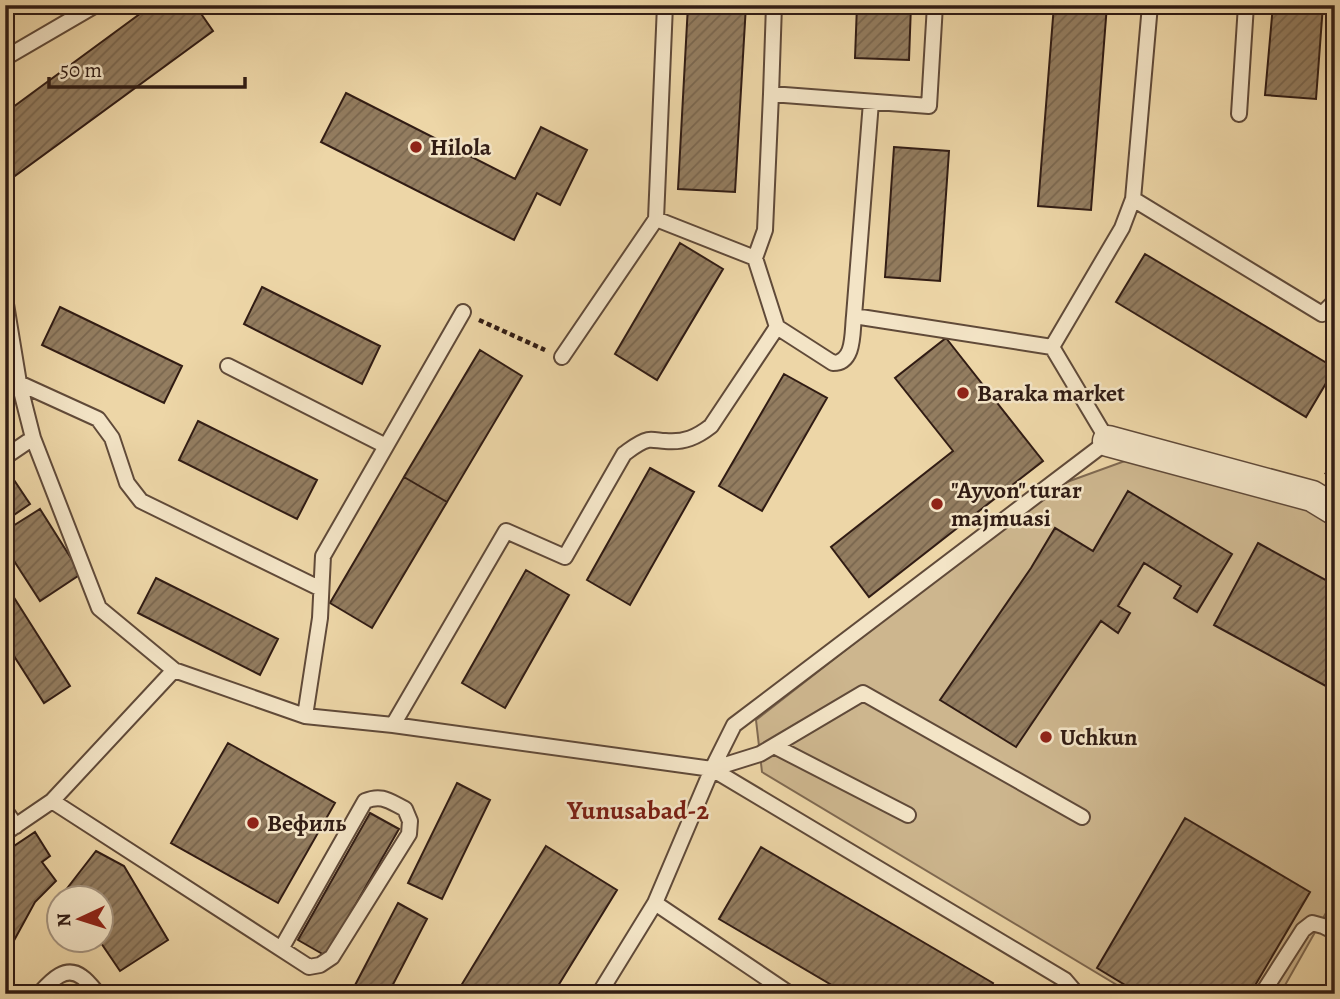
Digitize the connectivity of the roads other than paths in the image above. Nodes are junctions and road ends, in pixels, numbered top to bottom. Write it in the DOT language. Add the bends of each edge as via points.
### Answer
graph roads {
  1 [pos="96,5"];
  2 [pos="665,5"];
  3 [pos="774,5"];
  4 [pos="935,5"];
  5 [pos="1150,5"];
  6 [pos="1246,5"];
  7 [pos="5,58"];
  8 [pos="771,94"];
  9 [pos="871,102"];
  10 [pos="1239,114"];
  11 [pos="1133,199"];
  12 [pos="656,219"];
  13 [pos="755,258"];
  14 [pos="5,298"];
  15 [pos="1335,300"];
  16 [pos="463,312"];
  17 [pos="855,316"];
  18 [pos="777,327"];
  19 [pos="1052,347"];
  20 [pos="562,358"];
  21 [pos="228,366"];
  22 [pos="19,383"];
  23 [pos="33,438"];
  24 [pos="1108,441"];
  25 [pos="386,446"];
  26 [pos="5,457"];
  27 [pos="1335,510"];
  28 [pos="321,589"];
  29 [pos="174,670"];
  30 [pos="305,716"];
  31 [pos="393,725"];
  32 [pos="774,746"];
  33 [pos="712,769"];
  34 [pos="52,801"];
  35 [pos="5,810"];
  36 [pos="908,815"];
  37 [pos="1082,817"];
  38 [pos="10,830"];
  39 [pos="655,903"];
  40 [pos="1335,932"];
  41 [pos="281,948"];
  42 [pos="39,994"];
  43 [pos="98,994"];
  44 [pos="599,994"];
  45 [pos="790,994"];
  46 [pos="1077,994"];
  47 [pos="1262,994"];
  1 -- 7 [label="lane"];
  2 -- 12 [label="lane"];
  3 -- 8 [label="lane"];
  4 -- 9 [label="lane" via="929,106"];
  5 -- 11 [label="lane"];
  6 -- 10 [label="lane"];
  8 -- 9 [label="lane"];
  8 -- 13 [label="lane" via="765,230"];
  9 -- 17 [label="lane"];
  11 -- 15 [label="lane" via="1322,314"];
  11 -- 19 [label="lane" via="1122,228"];
  12 -- 13 [label="lane"];
  12 -- 20 [label="lane"];
  13 -- 18 [label="lane"];
  14 -- 22 [label="lane"];
  16 -- 25 [label="lane"];
  17 -- 18 [label="lane" via="850,353 840,363"];
  17 -- 19 [label="lane"];
  18 -- 31 [label="lane" via="711,426 676,442 648,440 624,454 565,557 506,531"];
  19 -- 24 [label="lane"];
  21 -- 25 [label="lane"];
  22 -- 23 [label="lane"];
  22 -- 28 [label="lane" via="98,419 112,438 127,483 141,501"];
  23 -- 26 [label="lane"];
  23 -- 29 [label="lane" via="99,608"];
  24 -- 27 [label="street" via="1312,496"];
  24 -- 33 [label="lane" via="734,725"];
  25 -- 28 [label="lane" via="323,556"];
  28 -- 30 [label="lane"];
  29 -- 30 [label="lane"];
  29 -- 34 [label="lane"];
  30 -- 31 [label="lane"];
  31 -- 33 [label="lane"];
  32 -- 33 [label="lane"];
  32 -- 36 [label="lane"];
  32 -- 37 [label="lane" via="863,693"];
  33 -- 39 [label="lane"];
  33 -- 46 [label="lane" via="1065,980"];
  34 -- 38 [label="lane"];
  34 -- 41 [label="lane"];
  35 -- 38 [label="lane"];
  39 -- 44 [label="lane"];
  39 -- 45 [label="lane"];
  40 -- 47 [label="lane" via="1312,923 1303,930"];
  41 -- 41 [label="lane" via="309,967 332,957 409,834 405,809 383,797 365,801"];
  42 -- 43 [label="lane" via="57,975 73,972"];
}
